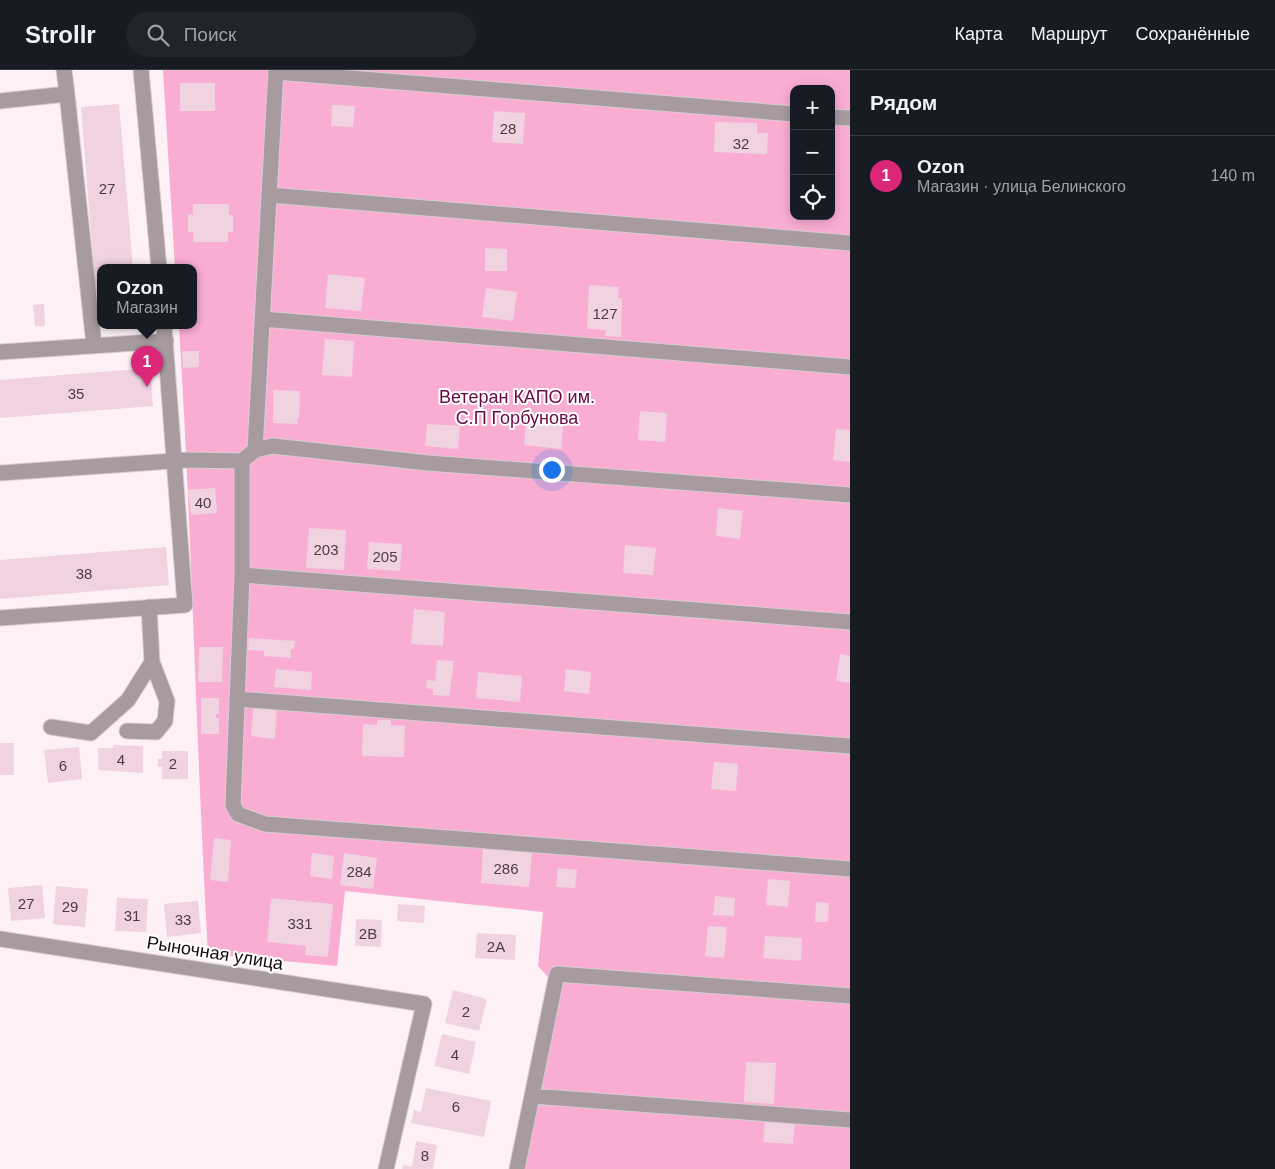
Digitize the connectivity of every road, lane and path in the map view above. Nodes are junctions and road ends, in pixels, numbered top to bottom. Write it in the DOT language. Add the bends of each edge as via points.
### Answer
graph roads {
  1 [pos="64,70"];
  2 [pos="141,70"];
  3 [pos="276,71"];
  4 [pos="67,94"];
  5 [pos="0,101"];
  6 [pos="790,114"];
  7 [pos="835,117"];
  8 [pos="850,118"];
  9 [pos="269,195"];
  10 [pos="850,243"];
  11 [pos="159,264"];
  12 [pos="262,320"];
  13 [pos="164,329"];
  14 [pos="166,342"];
  15 [pos="94,345"];
  16 [pos="0,352"];
  17 [pos="850,367"];
  18 [pos="255,450"];
  19 [pos="242,461"];
  20 [pos="175,462"];
  21 [pos="0,473"];
  22 [pos="850,495"];
  23 [pos="242,575"];
  24 [pos="149,607"];
  25 [pos="0,618"];
  26 [pos="850,622"];
  27 [pos="152,662"];
  28 [pos="237,699"];
  29 [pos="51,727"];
  30 [pos="127,731"];
  31 [pos="850,746"];
  32 [pos="850,869"];
  33 [pos="0,939"];
  34 [pos="850,996"];
  35 [pos="532,1096"];
  36 [pos="850,1120"];
  37 [pos="386,1169"];
  38 [pos="517,1169"];
  1 -- 4 [label="street"];
  2 -- 11 [label="street"];
  3 -- 6 [label="street"];
  3 -- 9 [label="street"];
  4 -- 5 [label="street"];
  4 -- 15 [label="street"];
  7 -- 8 [label="street"];
  9 -- 10 [label="street"];
  9 -- 12 [label="street"];
  12 -- 17 [label="street"];
  12 -- 18 [label="street"];
  13 -- 14 [label="street"];
  14 -- 15 [label="street"];
  14 -- 20 [label="street"];
  15 -- 16 [label="street"];
  18 -- 19 [label="street"];
  18 -- 22 [label="street" via="273,446 428,463"];
  19 -- 20 [label="street"];
  19 -- 23 [label="street"];
  20 -- 21 [label="street"];
  20 -- 24 [label="street" via="185,605"];
  23 -- 26 [label="street"];
  23 -- 28 [label="street"];
  24 -- 25 [label="street"];
  24 -- 27 [label="street"];
  27 -- 29 [label="street" via="128,700 91,733"];
  27 -- 30 [label="street" via="167,701 165,721 156,732"];
  28 -- 31 [label="street"];
  28 -- 32 [label="street" via="233,805 238,814 265,824"];
  33 -- 37 [label="street, Рыночная улица" via="424,1004"];
  34 -- 35 [label="street" via="557,974"];
  35 -- 36 [label="street"];
  35 -- 38 [label="street"];
}
